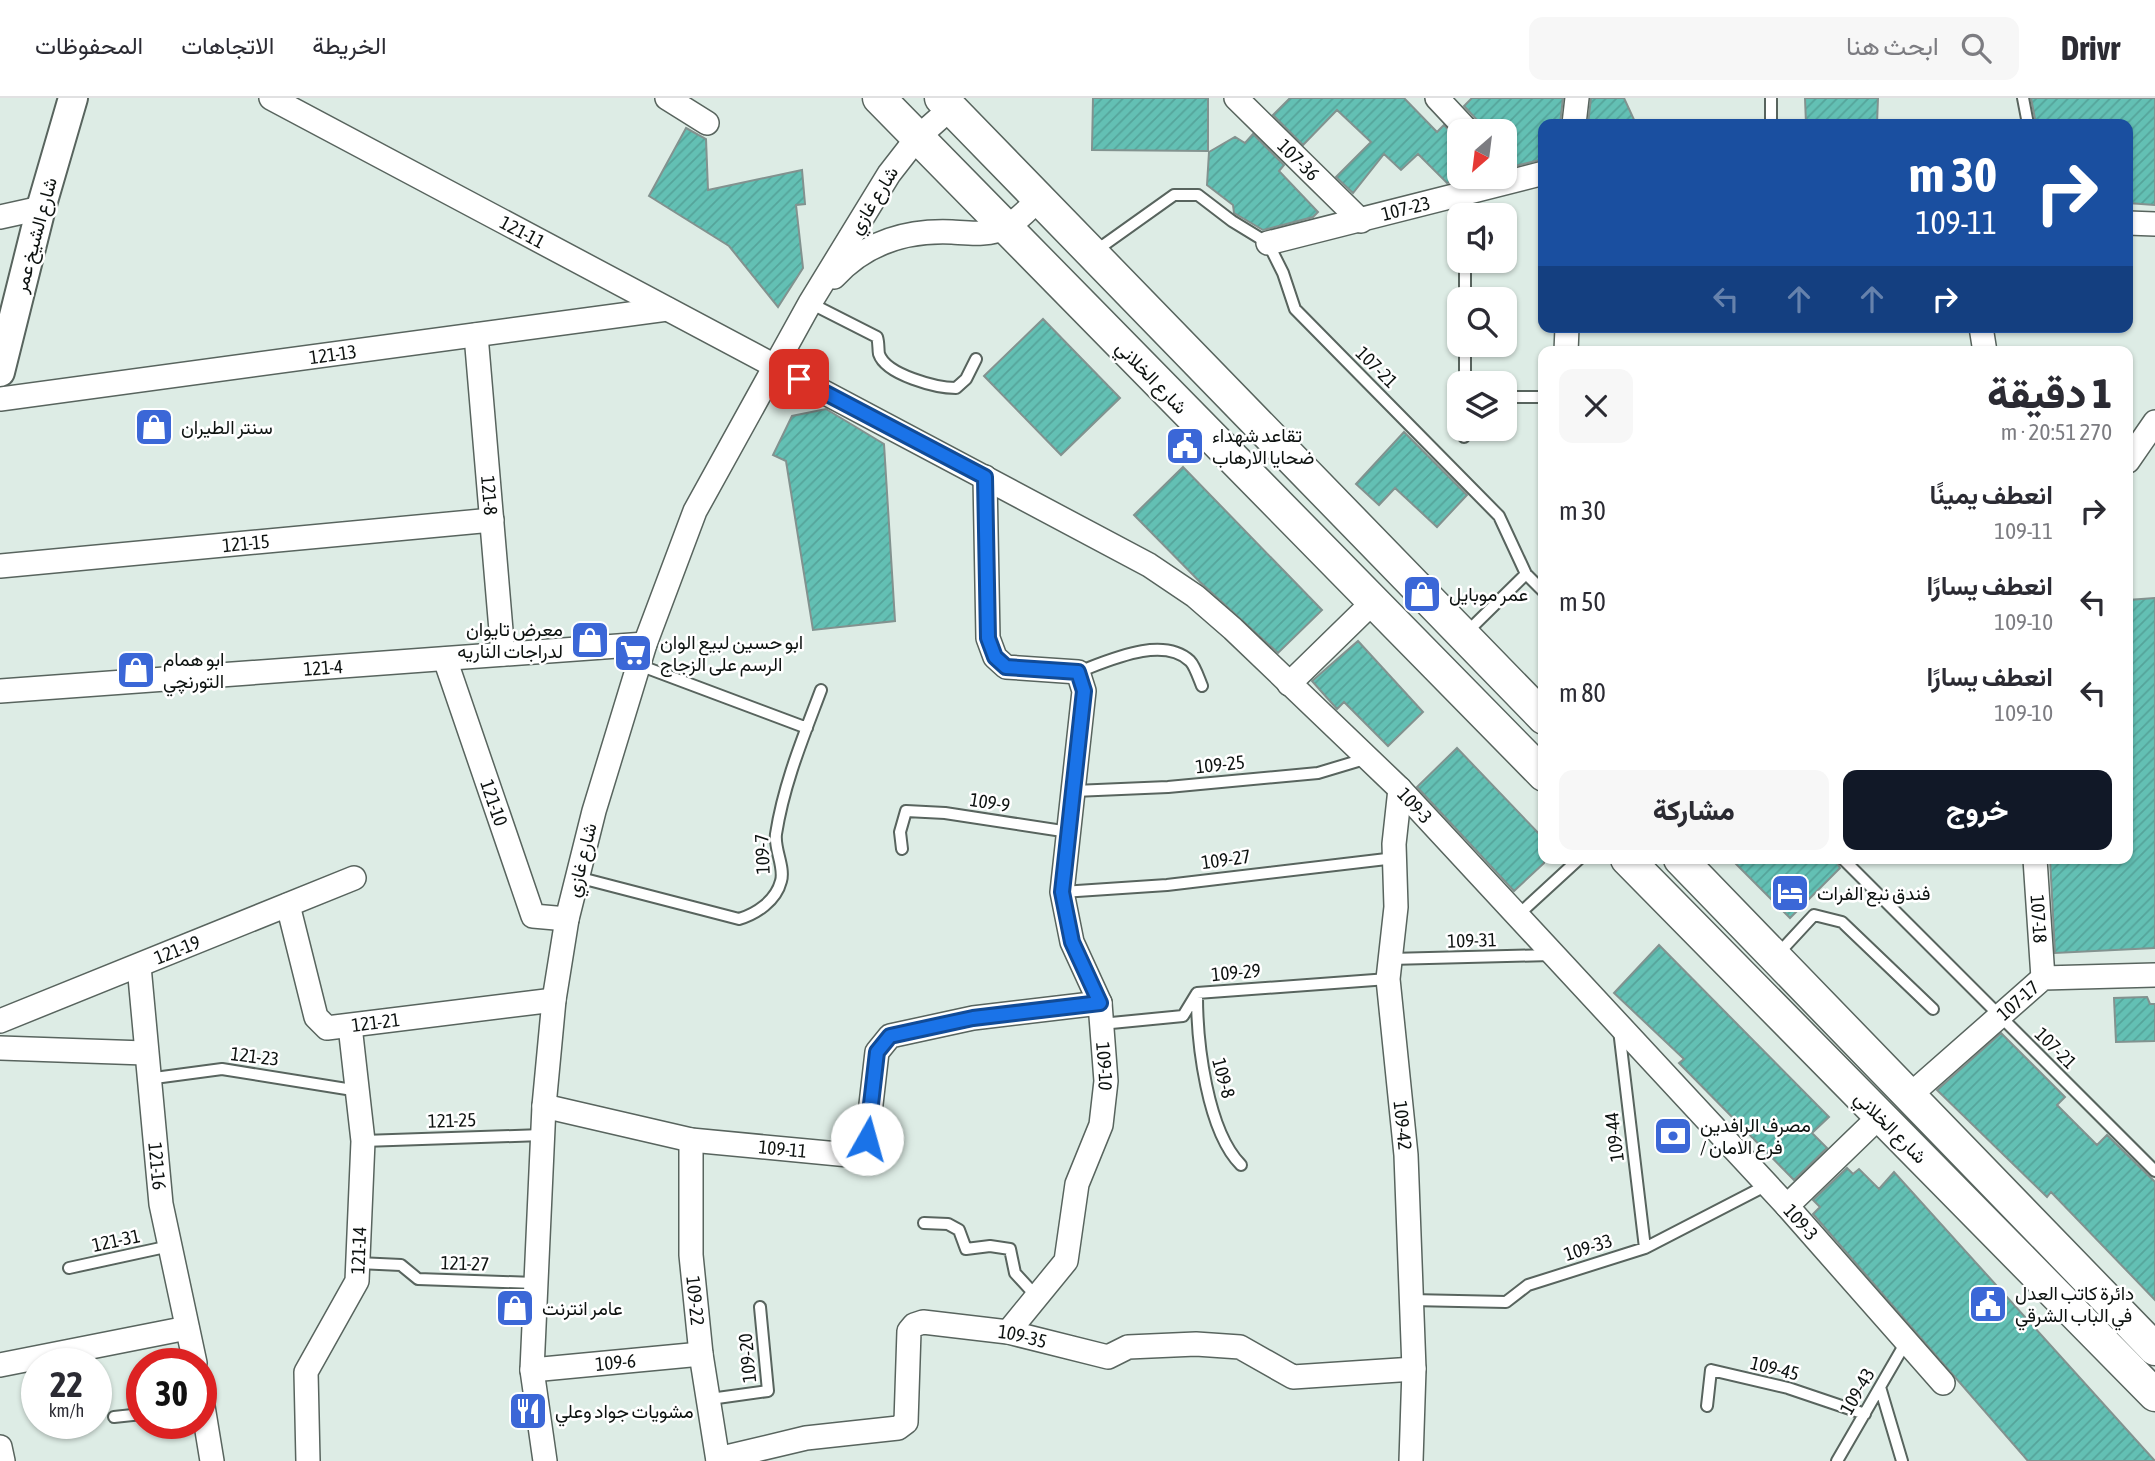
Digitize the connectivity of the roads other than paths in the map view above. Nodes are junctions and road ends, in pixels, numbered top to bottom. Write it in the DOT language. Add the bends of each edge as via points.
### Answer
graph roads {
  1 [pos="73,98"];
  2 [pos="271,98"];
  3 [pos="667,98"];
  4 [pos="879,98"];
  5 [pos="1236,98"];
  6 [pos="1437,98"];
  7 [pos="1577,98"];
  8 [pos="1771,98"];
  9 [pos="2023,98"];
  10 [pos="946,103"];
  11 [pos="1457,119"];
  12 [pos="1575,119"];
  13 [pos="1771,119"];
  14 [pos="2027,119"];
  15 [pos="707,123"];
  16 [pos="916,138"];
  17 [pos="1538,174"];
  18 [pos="1517,175"];
  19 [pos="1489,189"];
  20 [pos="1039,199"];
  21 [pos="1468,203"];
  22 [pos="1447,207"];
  23 [pos="41,208"];
  24 [pos="0,217"];
  25 [pos="1361,221"];
  26 [pos="2133,223"];
  27 [pos="2155,224"];
  28 [pos="1006,227"];
  29 [pos="1268,243"];
  30 [pos="1092,253"];
  31 [pos="810,303"];
  32 [pos="667,309"];
  33 [pos="476,335"];
  34 [pos="976,359"];
  35 [pos="775,367"];
  36 [pos="0,372"];
  37 [pos="1517,397"];
  38 [pos="1538,397"];
  39 [pos="0,399"];
  40 [pos="2155,422"];
  41 [pos="2133,454"];
  42 [pos="985,477"];
  43 [pos="492,520"];
  44 [pos="0,566"];
  45 [pos="1526,574"];
  46 [pos="1538,586"];
  47 [pos="1373,602"];
  48 [pos="1463,636"];
  49 [pos="503,654"];
  50 [pos="642,655"];
  51 [pos="445,659"];
  52 [pos="1078,672"];
  53 [pos="1289,684"];
  54 [pos="1202,686"];
  55 [pos="821,690"];
  56 [pos="0,691"];
  57 [pos="1538,712"];
  58 [pos="807,728"];
  59 [pos="1368,758"];
  60 [pos="1538,769"];
  61 [pos="1400,789"];
  62 [pos="1074,791"];
  63 [pos="1069,832"];
  64 [pos="902,849"];
  65 [pos="1395,858"];
  66 [pos="1574,864"];
  67 [pos="1632,864"];
  68 [pos="1685,864"];
  69 [pos="1848,864"];
  70 [pos="2035,864"];
  71 [pos="577,877"];
  72 [pos="354,878"];
  73 [pos="1062,892"];
  74 [pos="288,905"];
  75 [pos="1517,916"];
  76 [pos="567,919"];
  77 [pos="1554,955"];
  78 [pos="1775,957"];
  79 [pos="139,966"];
  80 [pos="1389,969"];
  81 [pos="2155,975"];
  82 [pos="2043,978"];
  83 [pos="1196,993"];
  84 [pos="554,1000"];
  85 [pos="1933,1009"];
  86 [pos="1100,1013"];
  87 [pos="1999,1016"];
  88 [pos="0,1021"];
  89 [pos="1618,1023"];
  90 [pos="350,1026"];
  91 [pos="0,1048"];
  92 [pos="145,1053"];
  93 [pos="147,1079"];
  94 [pos="359,1091"];
  95 [pos="1909,1096"];
  96 [pos="544,1106"];
  97 [pos="1880,1116"];
  98 [pos="542,1135"];
  99 [pos="691,1140"];
  100 [pos="363,1141"];
  101 [pos="1241,1165"];
  102 [pos="2155,1171"];
  103 [pos="1767,1185"];
  104 [pos="1787,1206"];
  105 [pos="924,1223"];
  106 [pos="170,1247"];
  107 [pos="1645,1248"];
  108 [pos="358,1263"];
  109 [pos="69,1268"];
  110 [pos="535,1283"];
  111 [pos="1037,1297"];
  112 [pos="1411,1300"];
  113 [pos="760,1307"];
  114 [pos="187,1328"];
  115 [pos="1008,1332"];
  116 [pos="1907,1339"];
  117 [pos="192,1348"];
  118 [pos="2155,1349"];
  119 [pos="701,1354"];
  120 [pos="0,1365"];
  121 [pos="1413,1369"];
  122 [pos="532,1370"];
  123 [pos="1943,1383"];
  124 [pos="1880,1387"];
  125 [pos="2155,1395"];
  126 [pos="710,1399"];
  127 [pos="1707,1406"];
  128 [pos="1865,1414"];
  129 [pos="126,1416"];
  130 [pos="114,1418"];
  131 [pos="208,1439"];
  132 [pos="0,1447"];
  133 [pos="718,1460"];
  134 [pos="3,1461"];
  135 [pos="212,1461"];
  136 [pos="308,1461"];
  137 [pos="545,1461"];
  138 [pos="1411,1461"];
  139 [pos="1837,1461"];
  140 [pos="1902,1461"];
  1 -- 23 [label="street, شارع الشيخ عمر"];
  2 -- 32 [label="street, 121-11"];
  3 -- 15 [label="street"];
  4 -- 16 [label="main road, شارع الخلاني"];
  5 -- 25 [label="street, 107-36"];
  6 -- 11 [label="street"];
  7 -- 12 [label="street"];
  8 -- 13 [label="lane"];
  9 -- 14 [label="lane"];
  10 -- 16 [label="street, شارع غازي"];
  10 -- 20 [label="main road"];
  16 -- 28 [label="main road, شارع الخلاني"];
  16 -- 31 [label="street, شارع غازي"];
  17 -- 18 [label="street, 107-23"];
  19 -- 21 [label="street, 107-23"];
  20 -- 28 [label="street"];
  20 -- 30 [label="main road"];
  22 -- 25 [label="street, 107-23"];
  23 -- 24 [label="street"];
  23 -- 36 [label="street, شارع الشيخ عمر"];
  25 -- 29 [label="street, 107-23"];
  26 -- 27 [label="street"];
  28 -- 31 [label="street, شارع غازي" via="885,240 842,268"];
  28 -- 47 [label="main road, شارع الخلاني"];
  29 -- 30 [label="lane" via="1198,195 1174,195"];
  29 -- 45 [label="lane, 107-21" via="1295,309 1499,516"];
  30 -- 48 [label="main road"];
  31 -- 34 [label="lane" via="877,337 879,354 887,364 923,383 956,388"];
  31 -- 35 [label="street, شارع غازي"];
  32 -- 33 [label="street, 121-13"];
  32 -- 35 [label="street, 121-11"];
  33 -- 39 [label="street, 121-13"];
  33 -- 43 [label="street, 121-8"];
  35 -- 42 [label="street, 109-3"];
  35 -- 50 [label="street, شارع غازي" via="695,511"];
  37 -- 38 [label="lane"];
  40 -- 41 [label="street"];
  42 -- 52 [label="street" via="988,638 995,657 1006,667"];
  42 -- 53 [label="street, 109-3" via="1149,565 1195,596"];
  43 -- 44 [label="street, 121-15"];
  43 -- 49 [label="street, 121-8"];
  45 -- 46 [label="lane, 107-21"];
  45 -- 48 [label="lane"];
  47 -- 53 [label="street"];
  47 -- 60 [label="main road, شارع الخلاني"];
  48 -- 57 [label="main road"];
  49 -- 50 [label="street, 121-4"];
  49 -- 51 [label="street, 121-4"];
  50 -- 58 [label="lane"];
  50 -- 71 [label="street, شارع غازي"];
  51 -- 56 [label="street, 121-4"];
  51 -- 76 [label="street, 121-10" via="533,916"];
  52 -- 54 [label="lane" via="1135,651 1170,652 1191,662"];
  52 -- 62 [label="street, 109-10" via="1084,691"];
  53 -- 59 [label="street, 109-3"];
  55 -- 58 [label="lane, 109-7"];
  58 -- 71 [label="lane, 109-7" via="792,762 776,836 782,881 754,915 739,919"];
  59 -- 61 [label="street, 109-3"];
  59 -- 62 [label="lane, 109-25" via="1318,773"];
  61 -- 65 [label="street, 109-42"];
  61 -- 75 [label="street, 109-3"];
  62 -- 63 [label="street, 109-10"];
  63 -- 64 [label="lane, 109-9" via="906,811 900,832"];
  63 -- 73 [label="street, 109-10"];
  65 -- 73 [label="lane, 109-27" via="1167,885"];
  65 -- 80 [label="street, 109-42" via="1396,907"];
  66 -- 75 [label="lane"];
  67 -- 97 [label="main road, شارع الخلاني"];
  68 -- 78 [label="main road, شارع الخلاني"];
  69 -- 87 [label="lane, 107-21"];
  70 -- 82 [label="street, 107-18"];
  71 -- 76 [label="street, شارع غازي"];
  72 -- 74 [label="street, 121-19"];
  73 -- 86 [label="street, 109-10" via="1072,942"];
  74 -- 79 [label="street, 121-19"];
  74 -- 90 [label="street, 121-21" via="316,1017 327,1028"];
  75 -- 77 [label="street, 109-3"];
  76 -- 84 [label="street, شارع غازي"];
  77 -- 80 [label="lane, 109-31"];
  77 -- 89 [label="street, 109-3"];
  78 -- 85 [label="lane" via="1814,915 1829,917 1842,922"];
  78 -- 95 [label="main road, شارع الخلاني"];
  79 -- 88 [label="street, 121-19"];
  79 -- 92 [label="street, 121-16"];
  80 -- 83 [label="lane, 109-29"];
  80 -- 112 [label="street, 109-42" via="1406,1155"];
  81 -- 82 [label="street, 107-17"];
  82 -- 87 [label="street, 107-17"];
  83 -- 86 [label="lane, 109-29" via="1183,1016"];
  83 -- 101 [label="lane, 109-8" via="1197,1042 1205,1084 1231,1154"];
  84 -- 90 [label="street, 121-21"];
  84 -- 96 [label="street, شارع غازي"];
  86 -- 99 [label="street, 109-11" via="973,1018 890,1036 877,1052 867,1139 849,1155"];
  86 -- 111 [label="street, 109-10" via="1106,1082 1101,1125 1077,1184 1066,1261"];
  87 -- 95 [label="street, 107-17"];
  87 -- 102 [label="lane, 107-21"];
  89 -- 103 [label="street, 109-3"];
  89 -- 107 [label="lane, 109-44"];
  90 -- 94 [label="street, 121-14"];
  91 -- 92 [label="street"];
  92 -- 93 [label="street, 121-16"];
  93 -- 94 [label="lane, 121-23" via="222,1069"];
  93 -- 106 [label="street, 121-16"];
  94 -- 100 [label="street, 121-14"];
  95 -- 118 [label="main road, شارع الخلاني"];
  96 -- 98 [label="street, شارع غازي"];
  96 -- 99 [label="street, 109-11"];
  97 -- 104 [label="street"];
  97 -- 125 [label="main road, شارع الخلاني"];
  98 -- 100 [label="lane, 121-25"];
  98 -- 110 [label="street, شارع غازي"];
  99 -- 119 [label="street, 109-22" via="691,1255"];
  100 -- 108 [label="street, 121-14"];
  103 -- 104 [label="street, 109-3"];
  103 -- 107 [label="lane, 109-33"];
  104 -- 116 [label="street, 109-3"];
  105 -- 111 [label="lane" via="948,1224 959,1230 966,1249 1010,1249 1015,1273"];
  106 -- 109 [label="lane, 121-31"];
  106 -- 114 [label="street, 121-16"];
  107 -- 112 [label="lane, 109-33" via="1528,1285 1506,1303"];
  108 -- 110 [label="lane, 121-27" via="401,1265 418,1279"];
  108 -- 136 [label="street, 121-14" via="357,1281 306,1372"];
  110 -- 122 [label="street, شارع غازي"];
  111 -- 115 [label="street, 109-10"];
  112 -- 121 [label="street, 109-42"];
  113 -- 126 [label="lane, 109-20" via="768,1391"];
  114 -- 117 [label="street, 121-16"];
  114 -- 120 [label="street"];
  115 -- 121 [label="street, 109-35" via="1108,1357 1128,1347 1240,1347 1293,1377"];
  115 -- 133 [label="street, 109-35" via="923,1322 914,1325 909,1331 906,1422 898,1428 806,1438"];
  116 -- 123 [label="street, 109-3"];
  116 -- 124 [label="lane, 109-43"];
  119 -- 122 [label="street, 109-6"];
  119 -- 126 [label="street, 109-22"];
  121 -- 138 [label="street, 109-42"];
  122 -- 137 [label="street, شارع غازي"];
  124 -- 128 [label="lane, 109-43"];
  124 -- 140 [label="lane"];
  126 -- 133 [label="street, 109-22"];
  127 -- 128 [label="lane, 109-45" via="1711,1370 1788,1388"];
  128 -- 139 [label="lane, 109-43"];
  129 -- 130 [label="lane"];
  131 -- 135 [label="street"];
  132 -- 134 [label="street"];
}
